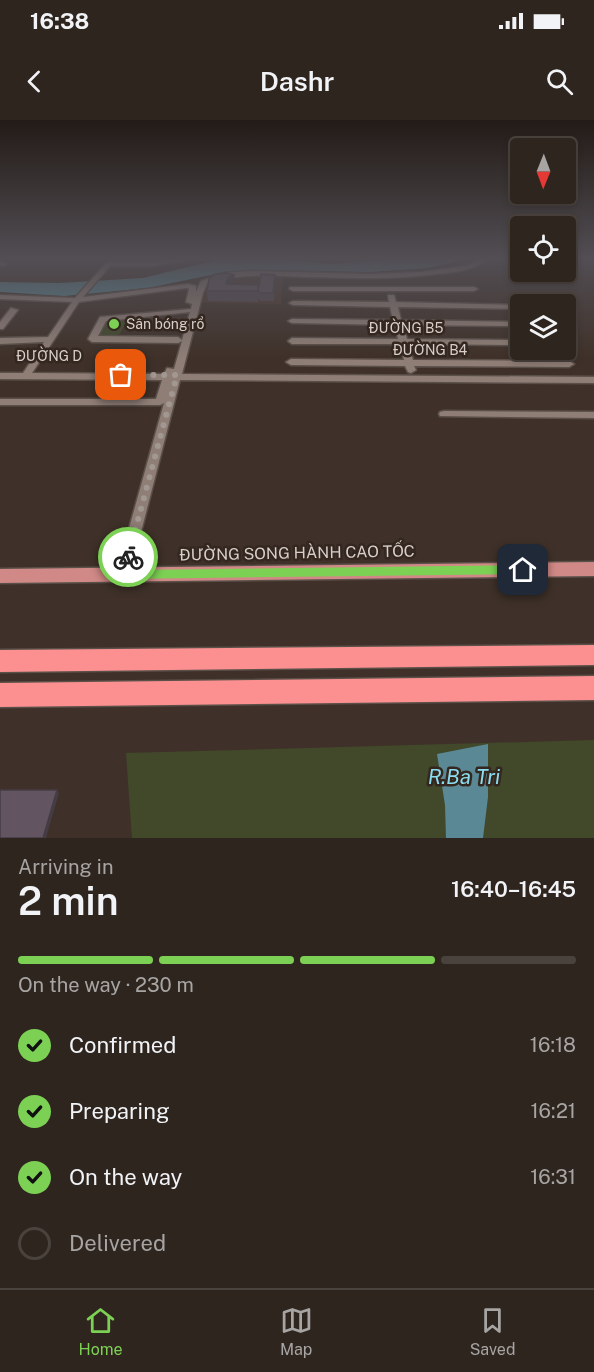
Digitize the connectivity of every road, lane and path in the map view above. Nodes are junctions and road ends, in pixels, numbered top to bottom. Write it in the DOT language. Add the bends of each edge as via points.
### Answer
graph roads {
  1 [pos="83,293"];
  2 [pos="124,293"];
  3 [pos="192,293"];
  4 [pos="199,293"];
  5 [pos="389,293"];
  6 [pos="0,297"];
  7 [pos="79,297"];
  8 [pos="293,303"];
  9 [pos="393,304"];
  10 [pos="510,307"];
  11 [pos="14,310"];
  12 [pos="188,310"];
  13 [pos="3,319"];
  14 [pos="292,321"];
  15 [pos="398,322"];
  16 [pos="510,324"];
  17 [pos="0,327"];
  18 [pos="50,339"];
  19 [pos="178,340"];
  20 [pos="292,340"];
  21 [pos="0,341"];
  22 [pos="403,341"];
  23 [pos="510,342"];
  24 [pos="291,362"];
  25 [pos="569,364"];
  26 [pos="411,367"];
  27 [pos="0,370"];
  28 [pos="29,372"];
  29 [pos="173,372"];
  30 [pos="594,374"];
  31 [pos="0,375"];
  32 [pos="594,380"];
  33 [pos="0,402"];
  34 [pos="444,414"];
  35 [pos="594,415"];
  36 [pos="594,568"];
  37 [pos="123,575"];
  38 [pos="0,576"];
  39 [pos="594,655"];
  40 [pos="0,661"];
  41 [pos="594,688"];
  42 [pos="0,695"];
  1 -- 7 [label="street"];
  2 -- 7 [label="street"];
  3 -- 12 [label="street"];
  4 -- 29 [label="street"];
  5 -- 9 [label="street"];
  6 -- 7 [label="street"];
  7 -- 18 [label="street"];
  8 -- 9 [label="street"];
  9 -- 10 [label="street"];
  9 -- 15 [label="street"];
  11 -- 13 [label="street"];
  12 -- 19 [label="street"];
  12 -- 19 [label="street" via="129,328"];
  13 -- 17 [label="street"];
  14 -- 15 [label="street"];
  15 -- 16 [label="street"];
  15 -- 22 [label="street"];
  18 -- 21 [label="street"];
  18 -- 28 [label="street"];
  19 -- 29 [label="street"];
  20 -- 22 [label="street, ĐƯỜNG B5"];
  22 -- 23 [label="street, ĐƯỜNG B5"];
  22 -- 26 [label="street"];
  24 -- 26 [label="street, ĐƯỜNG B4"];
  25 -- 26 [label="street, ĐƯỜNG B4"];
  26 -- 29 [label="street"];
  26 -- 30 [label="street"];
  27 -- 28 [label="street, ĐƯỜNG D"];
  28 -- 29 [label="street, ĐƯỜNG D"];
  28 -- 31 [label="street, ĐƯỜNG D"];
  29 -- 32 [label="street"];
  29 -- 33 [label="street" via="160,402"];
  29 -- 37 [label="street"];
  34 -- 35 [label="street"];
  36 -- 37 [label="main road, ĐƯỜNG SONG HÀNH CAO TỐC"];
  37 -- 38 [label="main road, ĐƯỜNG SONG HÀNH CAO TỐC"];
  39 -- 40 [label="highway"];
  41 -- 42 [label="highway"];
}
